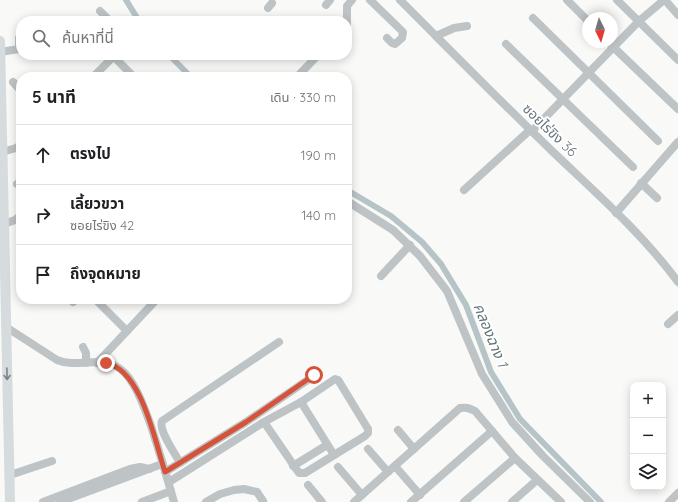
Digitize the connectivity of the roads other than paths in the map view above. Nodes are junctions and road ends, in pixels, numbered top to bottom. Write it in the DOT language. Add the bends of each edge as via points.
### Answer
graph roads {
  1 [pos="352,0"];
  2 [pos="370,0"];
  3 [pos="400,0"];
  4 [pos="567,0"];
  5 [pos="617,0"];
  6 [pos="665,0"];
  7 [pos="100,11"];
  8 [pos="582,15"];
  9 [pos="678,15"];
  10 [pos="105,16"];
  11 [pos="347,16"];
  12 [pos="533,18"];
  13 [pos="639,21"];
  14 [pos="468,26"];
  15 [pos="436,36"];
  16 [pos="387,38"];
  17 [pos="618,39"];
  18 [pos="0,41"];
  19 [pos="506,44"];
  20 [pos="609,48"];
  21 [pos="614,48"];
  22 [pos="16,49"];
  23 [pos="0,52"];
  24 [pos="110,60"];
  25 [pos="118,60"];
  26 [pos="313,60"];
  27 [pos="678,60"];
  28 [pos="98,72"];
  29 [pos="129,72"];
  30 [pos="302,72"];
  31 [pos="589,73"];
  32 [pos="13,82"];
  33 [pos="16,85"];
  34 [pos="563,99"];
  35 [pos="678,109"];
  36 [pos="531,131"];
  37 [pos="658,141"];
  38 [pos="678,142"];
  39 [pos="16,148"];
  40 [pos="1,152"];
  41 [pos="633,167"];
  42 [pos="641,183"];
  43 [pos="464,190"];
  44 [pos="657,198"];
  45 [pos="352,204"];
  46 [pos="616,213"];
  47 [pos="16,219"];
  48 [pos="4,224"];
  49 [pos="410,245"];
  50 [pos="381,276"];
  51 [pos="678,282"];
  52 [pos="100,304"];
  53 [pos="150,304"];
  54 [pos="678,315"];
  55 [pos="668,324"];
  56 [pos="6,327"];
  57 [pos="127,331"];
  58 [pos="280,342"];
  59 [pos="83,347"];
  60 [pos="86,363"];
  61 [pos="97,363"];
  62 [pos="314,375"];
  63 [pos="301,402"];
  64 [pos="264,422"];
  65 [pos="398,430"];
  66 [pos="492,431"];
  67 [pos="327,444"];
  68 [pos="368,449"];
  69 [pos="414,449"];
  70 [pos="334,456"];
  71 [pos="515,458"];
  72 [pos="52,461"];
  73 [pos="180,463"];
  74 [pos="293,466"];
  75 [pos="395,466"];
  76 [pos="338,467"];
  77 [pos="164,468"];
  78 [pos="149,469"];
  79 [pos="388,472"];
  80 [pos="10,475"];
  81 [pos="537,480"];
  82 [pos="170,486"];
  83 [pos="308,486"];
  84 [pos="678,493"];
  85 [pos="362,495"];
  86 [pos="420,495"];
  87 [pos="263,501"];
  88 [pos="10,502"];
  89 [pos="43,502"];
  90 [pos="60,502"];
  91 [pos="142,502"];
  92 [pos="174,502"];
  93 [pos="206,502"];
  94 [pos="322,502"];
  95 [pos="354,502"];
  96 [pos="411,502"];
  97 [pos="464,502"];
  98 [pos="512,502"];
  99 [pos="561,502"];
  100 [pos="590,502"];
  101 [pos="669,502"];
  1 -- 11 [label="street" via="347,6"];
  2 -- 16 [label="street" via="403,32 402,38 395,44"];
  3 -- 15 [label="street, ซอยไร่ขิง 36"];
  4 -- 8 [label="street"];
  5 -- 13 [label="street"];
  6 -- 9 [label="street"];
  6 -- 13 [label="street"];
  7 -- 10 [label="street"];
  12 -- 31 [label="street"];
  13 -- 17 [label="street"];
  13 -- 27 [label="street"];
  14 -- 15 [label="street" via="454,28"];
  15 -- 36 [label="street, ซอยไร่ขิง 36"];
  18 -- 23 [label="main road"];
  19 -- 34 [label="street"];
  20 -- 31 [label="street"];
  21 -- 35 [label="street"];
  22 -- 23 [label="street"];
  23 -- 40 [label="main road"];
  24 -- 28 [label="street"];
  25 -- 29 [label="street"];
  26 -- 30 [label="street"];
  31 -- 34 [label="street"];
  31 -- 37 [label="street"];
  32 -- 33 [label="street"];
  34 -- 36 [label="street"];
  34 -- 41 [label="street"];
  36 -- 43 [label="street"];
  36 -- 46 [label="street, ซอยไร่ขิง 36"];
  38 -- 42 [label="street"];
  39 -- 40 [label="street"];
  40 -- 48 [label="main road"];
  42 -- 44 [label="street"];
  42 -- 46 [label="street"];
  45 -- 49 [label="street" via="393,230"];
  46 -- 51 [label="street, ซอยไร่ขิง 36" via="660,257"];
  47 -- 48 [label="street"];
  48 -- 56 [label="main road"];
  49 -- 50 [label="street"];
  49 -- 100 [label="street" via="447,291 482,374 512,422"];
  52 -- 57 [label="street"];
  53 -- 57 [label="street"];
  54 -- 55 [label="street"];
  56 -- 60 [label="street" via="57,360 69,364"];
  56 -- 80 [label="main road, one-way"];
  57 -- 61 [label="street"];
  58 -- 73 [label="street" via="162,421 163,432"];
  59 -- 60 [label="street"];
  60 -- 61 [label="street"];
  61 -- 77 [label="street" via="113,364 134,385"];
  62 -- 73 [label="street"];
  63 -- 64 [label="street"];
  63 -- 67 [label="street"];
  63 -- 70 [label="street" via="332,380 340,382 368,433"];
  64 -- 74 [label="street"];
  64 -- 82 [label="street"];
  65 -- 69 [label="street"];
  66 -- 69 [label="street" via="470,408 460,408"];
  66 -- 71 [label="street"];
  66 -- 86 [label="street"];
  67 -- 70 [label="street"];
  67 -- 74 [label="street"];
  68 -- 79 [label="street"];
  69 -- 75 [label="street"];
  70 -- 74 [label="street" via="305,473 299,473"];
  71 -- 81 [label="street"];
  71 -- 97 [label="street"];
  72 -- 80 [label="street"];
  73 -- 77 [label="street"];
  75 -- 79 [label="street"];
  75 -- 86 [label="street"];
  76 -- 85 [label="street"];
  77 -- 78 [label="street"];
  77 -- 82 [label="street"];
  78 -- 89 [label="street" via="130,469"];
  78 -- 90 [label="street"];
  79 -- 85 [label="street"];
  80 -- 88 [label="main road"];
  81 -- 98 [label="street"];
  81 -- 99 [label="street"];
  82 -- 91 [label="street"];
  82 -- 92 [label="street"];
  83 -- 94 [label="street"];
  84 -- 101 [label="street"];
  85 -- 95 [label="street"];
  86 -- 96 [label="street"];
  87 -- 93 [label="street" via="257,492 244,489 220,494"];
}
